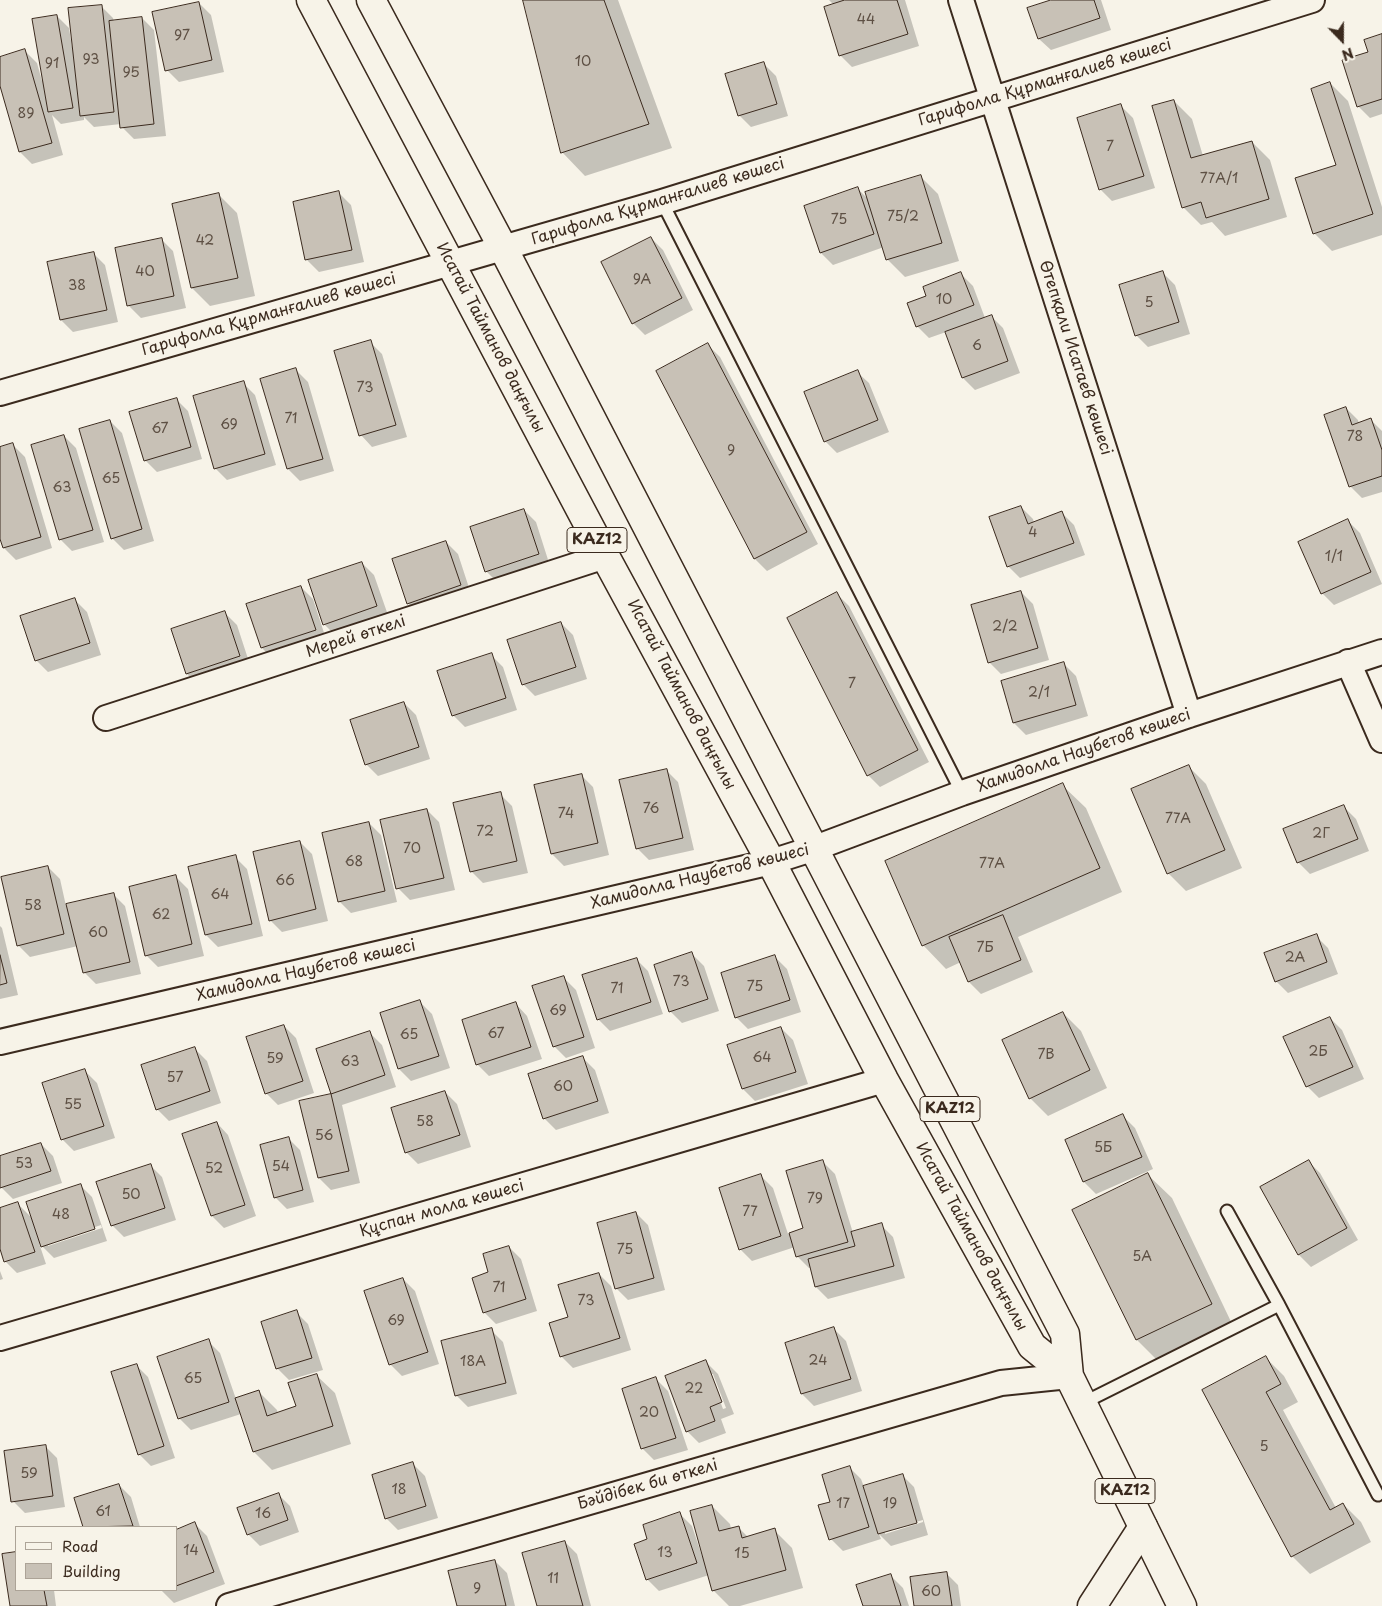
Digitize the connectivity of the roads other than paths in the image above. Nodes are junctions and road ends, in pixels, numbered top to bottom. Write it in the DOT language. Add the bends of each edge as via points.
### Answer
graph roads {
  1 [pos="311,0"];
  2 [pos="371,0"];
  3 [pos="961,0"];
  4 [pos="1312,0"];
  5 [pos="992,99"];
  6 [pos="662,202"];
  7 [pos="503,248"];
  8 [pos="451,262"];
  9 [pos="0,393"];
  10 [pos="605,556"];
  11 [pos="1382,652"];
  12 [pos="1348,662"];
  13 [pos="1189,715"];
  14 [pos="106,718"];
  15 [pos="1382,740"];
  16 [pos="962,793"];
  17 [pos="815,848"];
  18 [pos="771,862"];
  19 [pos="0,1042"];
  20 [pos="884,1080"];
  21 [pos="1226,1210"];
  22 [pos="1279,1305"];
  23 [pos="0,1338"];
  24 [pos="1069,1376"];
  25 [pos="1083,1403"];
  26 [pos="1378,1495"];
  27 [pos="1142,1527"];
  28 [pos="229,1606"];
  29 [pos="1092,1606"];
  30 [pos="1182,1606"];
  1 -- 8 [label="main road, Исатай Тайманов даңғылы / KAZ12"];
  2 -- 7 [label="main road, Исатай Тайманов даңғылы / KAZ12"];
  3 -- 5 [label="street, Өтепқали Исатаев көшесі"];
  4 -- 5 [label="street, Гарифолла Құрманғалиев көшесі"];
  5 -- 6 [label="street, Гарифолла Құрманғалиев көшесі"];
  5 -- 13 [label="street, Өтепқали Исатаев көшесі"];
  6 -- 7 [label="street, Гарифолла Құрманғалиев көшесі"];
  6 -- 16 [label="lane"];
  7 -- 8 [label="street, Гарифолла Құрманғалиев көшесі"];
  7 -- 17 [label="main road, Исатай Тайманов даңғылы / KAZ12"];
  8 -- 9 [label="street, Гарифолла Құрманғалиев көшесі"];
  8 -- 10 [label="main road, Исатай Тайманов даңғылы / KAZ12"];
  10 -- 14 [label="street, Мерей өткелі"];
  10 -- 18 [label="main road, Исатай Тайманов даңғылы / KAZ12"];
  11 -- 12 [label="street, Хамидолла Наубетов көшесі"];
  12 -- 13 [label="street, Хамидолла Наубетов көшесі"];
  12 -- 15 [label="street"];
  13 -- 16 [label="street, Хамидолла Наубетов көшесі"];
  16 -- 17 [label="street, Хамидолла Наубетов көшесі"];
  17 -- 18 [label="street, Хамидолла Наубетов көшесі"];
  17 -- 24 [label="main road, Исатай Тайманов даңғылы / KAZ12" via="1066,1334"];
  18 -- 19 [label="street, Хамидолла Наубетов көшесі"];
  18 -- 20 [label="main road, Исатай Тайманов даңғылы / KAZ12"];
  20 -- 23 [label="street, Құспан молла көшесі"];
  20 -- 24 [label="main road, Исатай Тайманов даңғылы / KAZ12" via="1032,1346"];
  21 -- 22 [label="lane"];
  22 -- 25 [label="lane"];
  22 -- 26 [label="lane"];
  24 -- 25 [label="main road, Исатай Тайманов даңғылы / KAZ12"];
  24 -- 28 [label="street, Бәйдібек би өткелі" via="1001,1384"];
  25 -- 27 [label="main road, Исатай Тайманов даңғылы / KAZ12"];
  27 -- 29 [label="main road"];
  27 -- 30 [label="main road, Исатай Тайманов даңғылы / KAZ12"];
}
